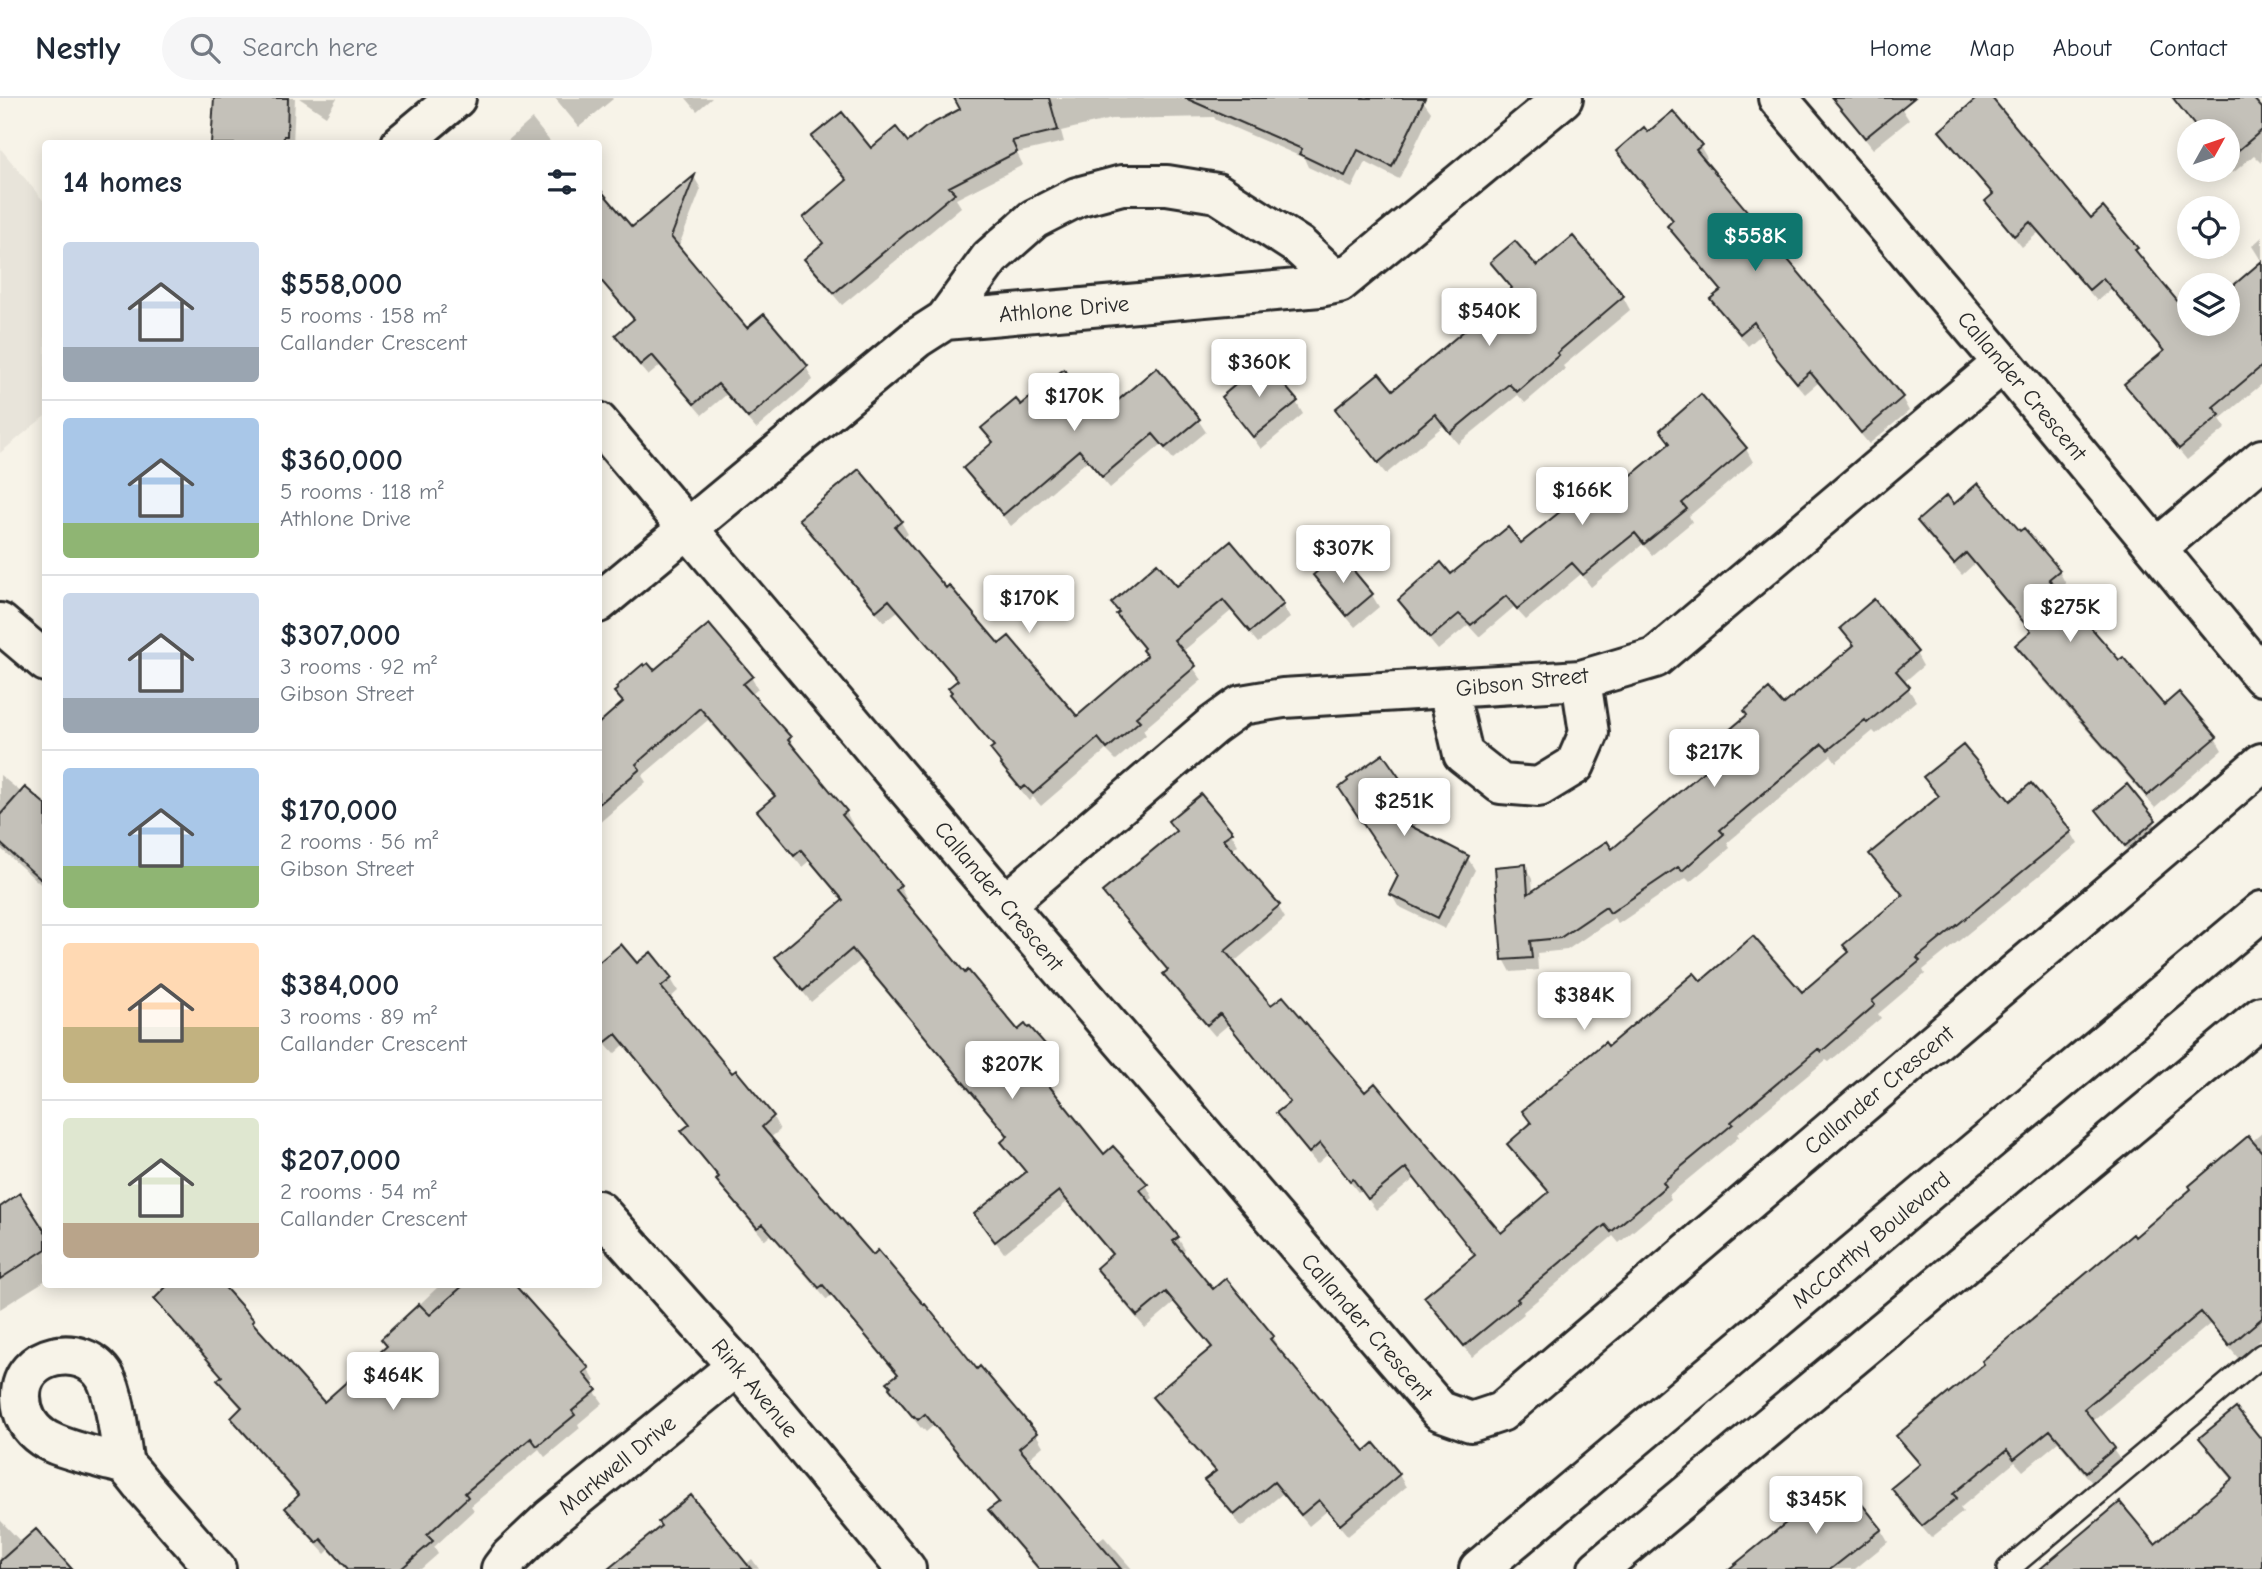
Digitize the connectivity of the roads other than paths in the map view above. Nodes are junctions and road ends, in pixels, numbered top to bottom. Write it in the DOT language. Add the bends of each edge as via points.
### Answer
graph roads {
  1 [pos="456,98"];
  2 [pos="1563,98"];
  3 [pos="1778,98"];
  4 [pos="406,140"];
  5 [pos="1339,283"];
  6 [pos="945,320"];
  7 [pos="2003,363"];
  8 [pos="602,427"];
  9 [pos="2262,459"];
  10 [pos="688,527"];
  11 [pos="2157,548"];
  12 [pos="602,600"];
  13 [pos="0,623"];
  14 [pos="42,659"];
  15 [pos="2262,676"];
  16 [pos="1581,680"];
  17 [pos="1448,690"];
  18 [pos="2262,763"];
  19 [pos="1005,904"];
  20 [pos="2262,911"];
  21 [pos="2262,1016"];
  22 [pos="602,1214"];
  23 [pos="2262,1355"];
  24 [pos="737,1366"];
  25 [pos="124,1465"];
  26 [pos="216,1569"];
  27 [pos="501,1569"];
  28 [pos="906,1569"];
  29 [pos="1479,1569"];
  30 [pos="1598,1569"];
  31 [pos="2008,1569"];
  1 -- 4 [label="street"];
  2 -- 5 [label="street"];
  3 -- 7 [label="street, Callander Crescent"];
  5 -- 6 [label="street, Athlone Drive"];
  5 -- 6 [label="street" via="1299,246 1217,193 1167,185 1122,185 1077,197 1034,219 990,258"];
  6 -- 10 [label="street, Athlone Drive" via="917,338"];
  7 -- 11 [label="street, Callander Crescent"];
  7 -- 16 [label="street, Gibson Street" via="1655,659"];
  8 -- 10 [label="street, Callander Crescent"];
  9 -- 11 [label="street"];
  10 -- 12 [label="street, Athlone Drive"];
  10 -- 19 [label="street, Callander Crescent"];
  11 -- 15 [label="street, Callander Crescent"];
  13 -- 14 [label="street"];
  16 -- 17 [label="street, Gibson Street"];
  16 -- 17 [label="street" via="1590,733 1575,765 1539,787 1501,784 1463,754"];
  17 -- 19 [label="street, Gibson Street" via="1283,698 1241,705"];
  18 -- 19 [label="street, Callander Crescent" via="1500,1412 1471,1422 1440,1411"];
  20 -- 29 [label="street, McCarthy Boulevard"];
  21 -- 30 [label="street"];
  22 -- 24 [label="street, Rink Avenue"];
  23 -- 31 [label="lane"];
  24 -- 27 [label="street, Markwell Drive" via="550,1519"];
  24 -- 28 [label="street, Rink Avenue"];
  25 -- 26 [label="street"];
}
